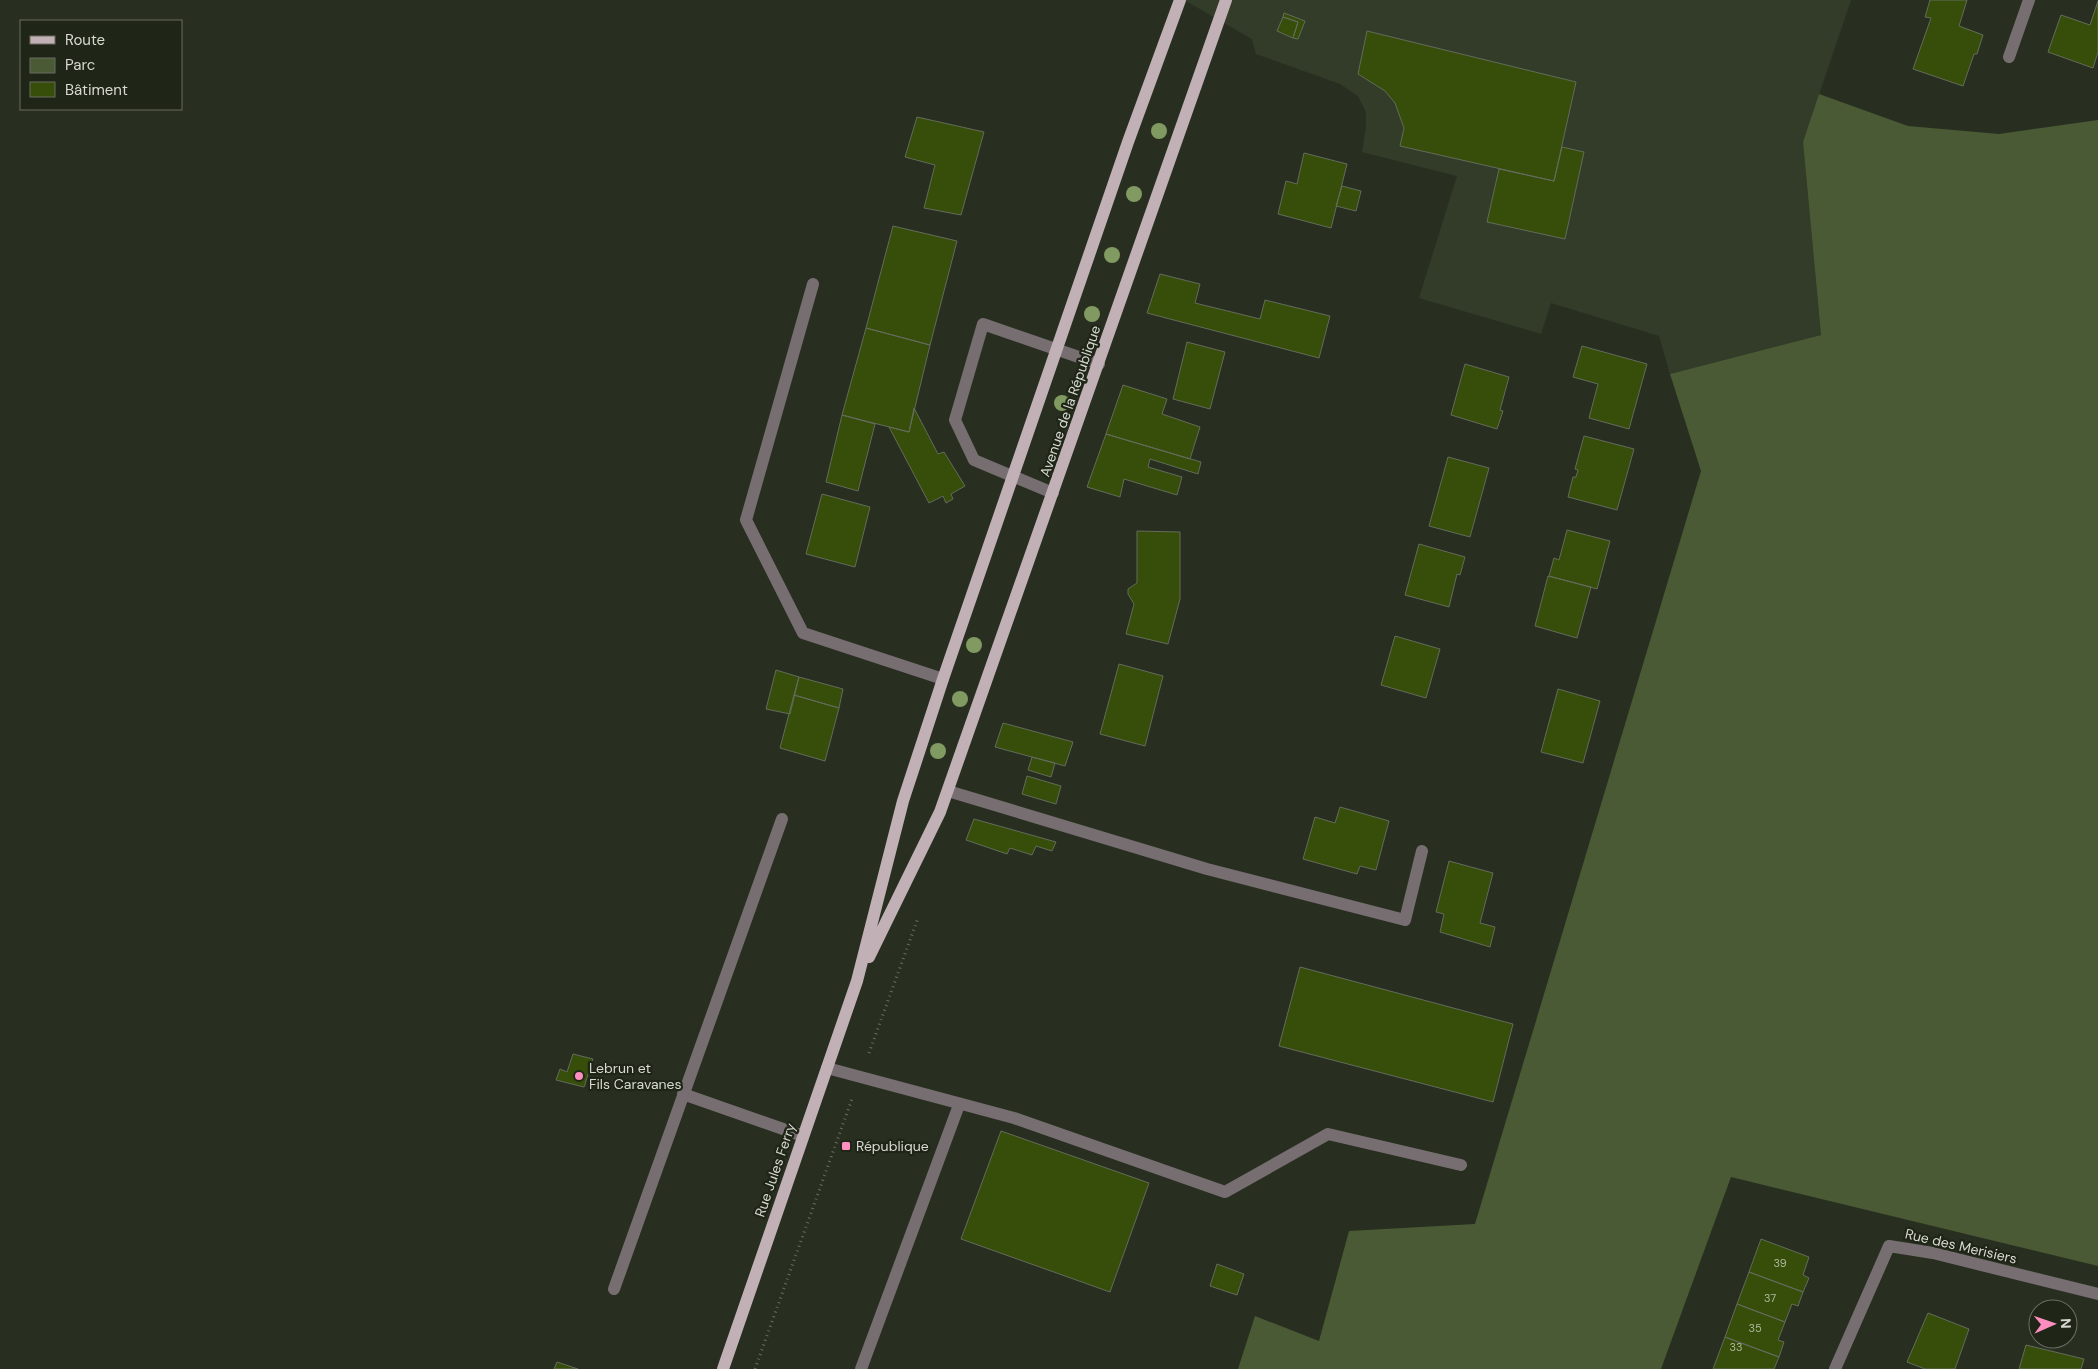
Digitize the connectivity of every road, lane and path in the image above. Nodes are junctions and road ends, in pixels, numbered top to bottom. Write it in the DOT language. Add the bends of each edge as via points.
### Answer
graph roads {
  1 [pos="1180,0"];
  2 [pos="1226,0"];
  3 [pos="2029,0"];
  4 [pos="2009,57"];
  5 [pos="813,284"];
  6 [pos="1056,349"];
  7 [pos="1099,364"];
  8 [pos="1013,476"];
  9 [pos="1053,493"];
  10 [pos="943,679"];
  11 [pos="948,791"];
  12 [pos="940,812"];
  13 [pos="782,819"];
  14 [pos="1422,851"];
  15 [pos="857,981"];
  16 [pos="827,1068"];
  17 [pos="683,1094"];
  18 [pos="959,1104"];
  19 [pos="803,1136"];
  20 [pos="1460,1165"];
  21 [pos="614,1289"];
  22 [pos="2098,1294"];
  23 [pos="723,1369"];
  24 [pos="860,1369"];
  25 [pos="1835,1369"];
  1 -- 6 [label="main road"];
  2 -- 7 [label="main road, Avenue de la République"];
  3 -- 4 [label="street"];
  5 -- 10 [label="street" via="746,520 803,634"];
  6 -- 7 [label="street"];
  6 -- 8 [label="main road"];
  6 -- 8 [label="street" via="983,324 955,420 974,460"];
  7 -- 9 [label="main road, Avenue de la République"];
  8 -- 9 [label="street"];
  8 -- 10 [label="main road"];
  9 -- 11 [label="main road, Avenue de la République"];
  10 -- 15 [label="main road, Rue Jules Ferry" via="903,801"];
  11 -- 12 [label="main road, Avenue de la République"];
  11 -- 14 [label="street" via="1207,868 1405,920"];
  12 -- 15 [label="main road, Rue Jules Ferry"];
  13 -- 17 [label="street"];
  15 -- 16 [label="main road, Rue Jules Ferry"];
  16 -- 18 [label="street"];
  16 -- 19 [label="main road, Rue Jules Ferry"];
  17 -- 19 [label="street"];
  17 -- 21 [label="street"];
  18 -- 20 [label="street" via="1014,1118 1225,1192 1328,1134"];
  18 -- 24 [label="street"];
  19 -- 23 [label="main road, Rue Jules Ferry"];
  22 -- 25 [label="street, Rue des Merisiers" via="1933,1253 1889,1246"];
}
